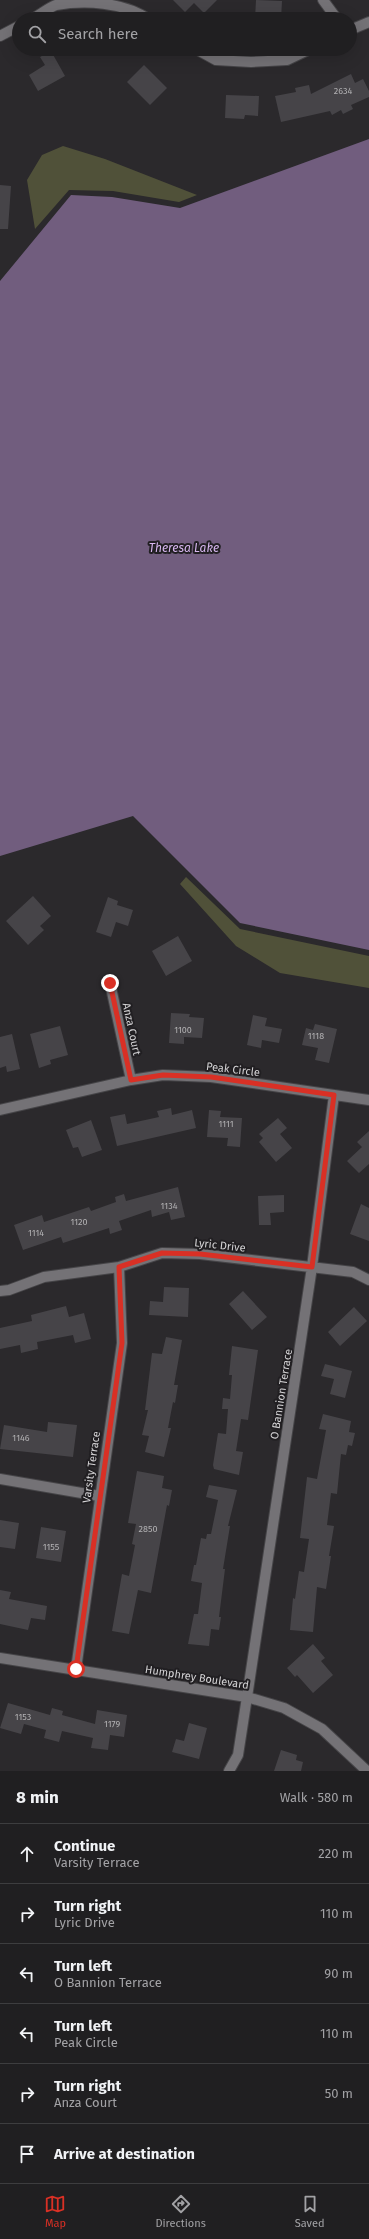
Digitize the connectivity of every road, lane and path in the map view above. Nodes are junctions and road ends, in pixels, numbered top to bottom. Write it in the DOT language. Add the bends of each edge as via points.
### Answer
graph roads {
  1 [pos="323,0"];
  2 [pos="44,12"];
  3 [pos="133,12"];
  4 [pos="332,12"];
  5 [pos="369,22"];
  6 [pos="357,27"];
  7 [pos="12,30"];
  8 [pos="0,36"];
  9 [pos="209,56"];
  10 [pos="295,56"];
  11 [pos="110,983"];
  12 [pos="131,1080"];
  13 [pos="334,1095"];
  14 [pos="369,1100"];
  15 [pos="0,1110"];
  16 [pos="119,1267"];
  17 [pos="312,1267"];
  18 [pos="369,1280"];
  19 [pos="0,1291"];
  20 [pos="0,1479"];
  21 [pos="99,1496"];
  22 [pos="0,1658"];
  23 [pos="76,1669"];
  24 [pos="247,1697"];
  25 [pos="229,1771"];
  26 [pos="367,1771"];
  1 -- 4 [label="street"];
  2 -- 3 [label="street" via="56,5 87,0 114,3"];
  5 -- 6 [label="street"];
  7 -- 8 [label="street"];
  9 -- 10 [label="street" via="216,60 251,62 286,60"];
  11 -- 12 [label="street, Anza Court"];
  12 -- 13 [label="street, Peak Circle" via="163,1075 211,1077"];
  12 -- 15 [label="street, Peak Circle"];
  13 -- 14 [label="street, Peak Circle"];
  13 -- 17 [label="street, O Bannion Terrace"];
  16 -- 17 [label="street, Lyric Drive" via="162,1253 200,1254"];
  16 -- 19 [label="street, Lyric Drive" via="44,1277"];
  16 -- 21 [label="street, Varsity Terrace" via="122,1343"];
  17 -- 18 [label="street, Lyric Drive" via="353,1272"];
  17 -- 24 [label="street, O Bannion Terrace"];
  20 -- 21 [label="street"];
  21 -- 23 [label="street, Varsity Terrace"];
  22 -- 23 [label="street, Humphrey Boulevard"];
  23 -- 24 [label="street, Humphrey Boulevard"];
  24 -- 25 [label="street, O Bannion Terrace" via="238,1756"];
  24 -- 26 [label="street, Humphrey Boulevard" via="284,1708 322,1729"];
}
